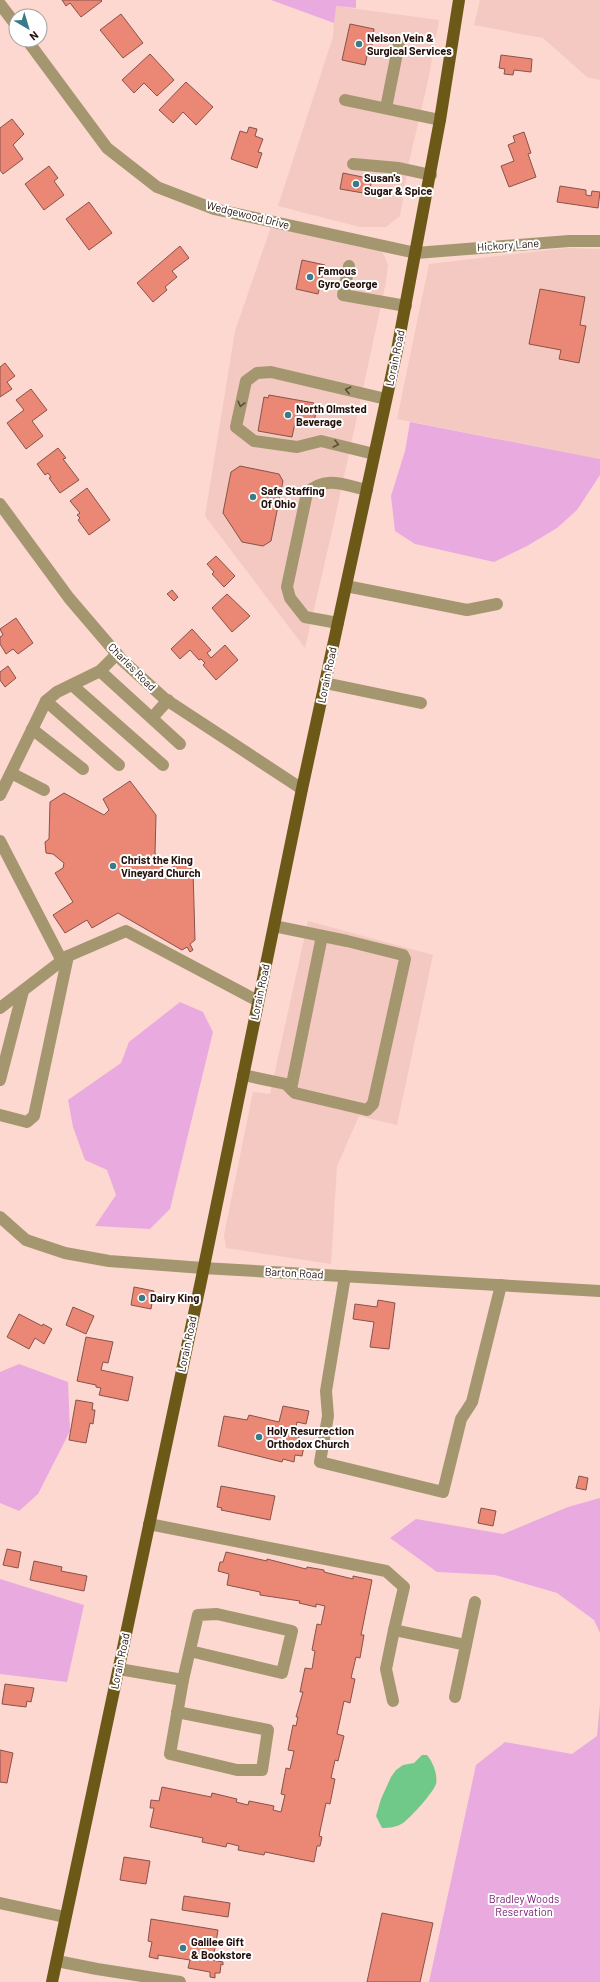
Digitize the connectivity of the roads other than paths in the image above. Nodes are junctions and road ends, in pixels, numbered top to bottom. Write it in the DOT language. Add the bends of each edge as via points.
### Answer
graph roads {
  1 [pos="458,0"];
  2 [pos="0,4"];
  3 [pos="8,14"];
  4 [pos="399,43"];
  5 [pos="33,48"];
  6 [pos="345,100"];
  7 [pos="386,108"];
  8 [pos="440,120"];
  9 [pos="353,164"];
  10 [pos="431,175"];
  11 [pos="600,241"];
  12 [pos="416,252"];
  13 [pos="349,266"];
  14 [pos="406,306"];
  15 [pos="386,399"];
  16 [pos="374,454"];
  17 [pos="367,490"];
  18 [pos="0,504"];
  19 [pos="346,586"];
  20 [pos="497,604"];
  21 [pos="338,623"];
  22 [pos="117,654"];
  23 [pos="100,671"];
  24 [pos="325,683"];
  25 [pos="72,685"];
  26 [pos="168,700"];
  27 [pos="46,701"];
  28 [pos="421,703"];
  29 [pos="152,718"];
  30 [pos="32,729"];
  31 [pos="180,744"];
  32 [pos="119,765"];
  33 [pos="163,765"];
  34 [pos="83,769"];
  35 [pos="11,773"];
  36 [pos="302,789"];
  37 [pos="44,790"];
  38 [pos="0,795"];
  39 [pos="0,841"];
  40 [pos="274,926"];
  41 [pos="322,936"];
  42 [pos="65,959"];
  43 [pos="23,991"];
  44 [pos="258,1001"];
  45 [pos="0,1008"];
  46 [pos="243,1075"];
  47 [pos="0,1080"];
  48 [pos="291,1089"];
  49 [pos="0,1114"];
  50 [pos="0,1217"];
  51 [pos="203,1268"];
  52 [pos="345,1276"];
  53 [pos="501,1285"];
  54 [pos="600,1291"];
  55 [pos="149,1524"];
  56 [pos="475,1602"];
  57 [pos="394,1630"];
  58 [pos="466,1645"];
  59 [pos="190,1651"];
  60 [pos="118,1669"];
  61 [pos="183,1680"];
  62 [pos="454,1697"];
  63 [pos="393,1701"];
  64 [pos="178,1712"];
  65 [pos="0,1902"];
  66 [pos="65,1917"];
  67 [pos="56,1961"];
  68 [pos="52,1982"];
  69 [pos="180,1982"];
  1 -- 8 [label="main road, Lorain Road"];
  2 -- 3 [label="street"];
  4 -- 7 [label="street"];
  5 -- 12 [label="street, Wedgewood Drive" via="107,148 157,187 214,209"];
  6 -- 7 [label="street"];
  7 -- 8 [label="street"];
  8 -- 10 [label="main road, Lorain Road"];
  9 -- 10 [label="street" via="400,168"];
  10 -- 12 [label="main road, Lorain Road"];
  11 -- 12 [label="street, Hickory Lane"];
  12 -- 14 [label="main road, Lorain Road"];
  13 -- 14 [label="street" via="343,295"];
  14 -- 15 [label="main road, Lorain Road"];
  15 -- 16 [label="main road, Lorain Road"];
  15 -- 16 [label="street, one-way" via="271,372 257,373 246,381 237,419 236,427 254,441 297,447 321,441"];
  16 -- 17 [label="main road, Lorain Road"];
  17 -- 19 [label="main road, Lorain Road"];
  17 -- 21 [label="street" via="330,481 315,485 307,493 305,500 287,587 290,598 305,617"];
  18 -- 22 [label="street, Charles Road" via="69,598"];
  19 -- 20 [label="street" via="467,610"];
  19 -- 21 [label="main road, Lorain Road"];
  21 -- 24 [label="main road, Lorain Road"];
  22 -- 23 [label="street"];
  22 -- 26 [label="street, Charles Road"];
  23 -- 25 [label="street"];
  23 -- 29 [label="street"];
  24 -- 28 [label="street"];
  24 -- 36 [label="main road, Lorain Road"];
  25 -- 27 [label="street" via="56,692"];
  25 -- 33 [label="street"];
  26 -- 29 [label="street"];
  26 -- 36 [label="street, Charles Road"];
  27 -- 30 [label="street"];
  27 -- 32 [label="street"];
  29 -- 31 [label="street"];
  30 -- 34 [label="street"];
  30 -- 35 [label="street"];
  35 -- 37 [label="street"];
  35 -- 38 [label="street"];
  36 -- 40 [label="main road, Lorain Road"];
  39 -- 42 [label="street"];
  40 -- 41 [label="street"];
  40 -- 44 [label="main road, Lorain Road"];
  41 -- 48 [label="street"];
  41 -- 48 [label="street" via="403,955 405,959 373,1104 367,1110 295,1093"];
  42 -- 43 [label="street"];
  42 -- 44 [label="street" via="126,931"];
  42 -- 49 [label="street" via="34,1116 27,1122"];
  43 -- 45 [label="street"];
  43 -- 47 [label="street"];
  44 -- 46 [label="main road, Lorain Road"];
  46 -- 48 [label="street" via="286,1084"];
  46 -- 51 [label="main road, Lorain Road"];
  50 -- 51 [label="street, Barton Road" via="26,1240 65,1253 109,1261"];
  51 -- 52 [label="street, Barton Road"];
  51 -- 55 [label="main road, Lorain Road"];
  52 -- 53 [label="street, Barton Road"];
  52 -- 53 [label="street" via="326,1391 328,1416 320,1462 443,1492 461,1419 472,1402"];
  53 -- 54 [label="street, Barton Road"];
  55 -- 57 [label="street" via="386,1571 404,1587"];
  55 -- 60 [label="main road, Lorain Road"];
  56 -- 58 [label="street"];
  57 -- 58 [label="street"];
  57 -- 63 [label="street" via="386,1669"];
  58 -- 62 [label="street"];
  59 -- 59 [label="street" via="198,1615 217,1614 292,1631 282,1673"];
  59 -- 61 [label="street"];
  60 -- 61 [label="street"];
  60 -- 66 [label="main road, Lorain Road"];
  61 -- 64 [label="street"];
  64 -- 64 [label="street" via="268,1730 262,1770 237,1770 170,1754"];
  65 -- 66 [label="street"];
  66 -- 67 [label="main road, Lorain Road"];
  67 -- 68 [label="main road, Lorain Road"];
  67 -- 69 [label="street"];
}
